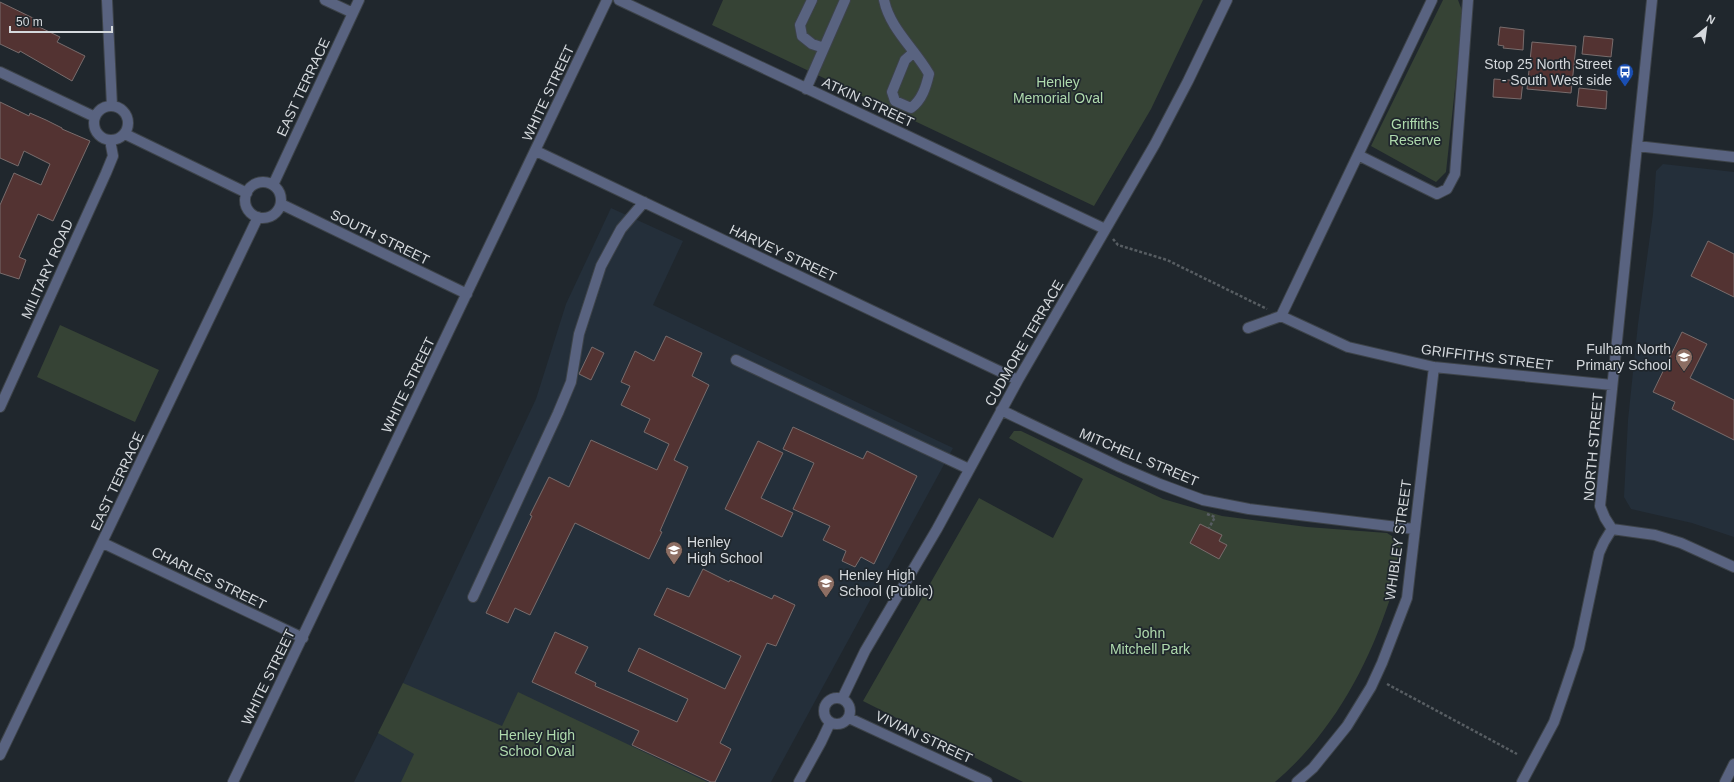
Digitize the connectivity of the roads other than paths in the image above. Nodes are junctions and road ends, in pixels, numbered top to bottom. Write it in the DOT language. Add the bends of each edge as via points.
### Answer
graph roads {
  1 [pos="107,0"];
  2 [pos="325,0"];
  3 [pos="359,0"];
  4 [pos="607,0"];
  5 [pos="619,0"];
  6 [pos="812,0"];
  7 [pos="845,0"];
  8 [pos="884,0"];
  9 [pos="1227,0"];
  10 [pos="1432,0"];
  11 [pos="1468,0"];
  12 [pos="1652,0"];
  13 [pos="353,13"];
  14 [pos="824,48"];
  15 [pos="914,52"];
  16 [pos="0,72"];
  17 [pos="806,89"];
  18 [pos="112,106"];
  19 [pos="95,117"];
  20 [pos="125,134"];
  21 [pos="110,140"];
  22 [pos="1637,146"];
  23 [pos="536,151"];
  24 [pos="1358,155"];
  25 [pos="1734,156"];
  26 [pos="273,185"];
  27 [pos="247,193"];
  28 [pos="644,202"];
  29 [pos="281,204"];
  30 [pos="258,217"];
  31 [pos="1105,230"];
  32 [pos="467,294"];
  33 [pos="1281,316"];
  34 [pos="1248,328"];
  35 [pos="736,360"];
  36 [pos="1434,367"];
  37 [pos="1018,380"];
  38 [pos="1612,386"];
  39 [pos="0,407"];
  40 [pos="1001,410"];
  41 [pos="969,469"];
  42 [pos="1612,528"];
  43 [pos="1414,529"];
  44 [pos="103,543"];
  45 [pos="1734,567"];
  46 [pos="473,597"];
  47 [pos="303,638"];
  48 [pos="842,699"];
  49 [pos="849,718"];
  50 [pos="830,723"];
  51 [pos="0,755"];
  52 [pos="1734,764"];
  53 [pos="233,782"];
  54 [pos="799,782"];
  55 [pos="987,782"];
  56 [pos="1297,782"];
  57 [pos="1522,782"];
  58 [pos="1725,782"];
  1 -- 18 [label="street"];
  2 -- 13 [label="street"];
  3 -- 13 [label="street, EAST TERRACE"];
  4 -- 23 [label="street, WHITE STREET"];
  5 -- 17 [label="street, ATKIN STREET"];
  6 -- 14 [label="street" via="800,25 802,36 812,44"];
  7 -- 14 [label="street"];
  8 -- 15 [label="street" via="900,35"];
  9 -- 31 [label="street, CUDMORE TERRACE" via="1155,144"];
  10 -- 24 [label="street"];
  11 -- 24 [label="street" via="1455,174 1447,189 1437,194"];
  12 -- 22 [label="street, NORTH STREET"];
  13 -- 26 [label="street, EAST TERRACE"];
  14 -- 17 [label="street"];
  15 -- 15 [label="street" via="929,74 918,103 911,108 894,101 892,92 905,60"];
  16 -- 19 [label="street"];
  17 -- 31 [label="street, ATKIN STREET"];
  18 -- 19 [label="street" via="101,110"];
  18 -- 20 [label="street" via="120,108 127,117 129,123"];
  19 -- 21 [label="street" via="96,131 100,136"];
  20 -- 21 [label="street"];
  20 -- 27 [label="street"];
  21 -- 39 [label="street, MILITARY ROAD" via="113,156 106,173"];
  22 -- 25 [label="street"];
  22 -- 38 [label="street, NORTH STREET"];
  23 -- 28 [label="street, HARVEY STREET"];
  23 -- 32 [label="street, WHITE STREET"];
  24 -- 33 [label="street"];
  26 -- 27 [label="street" via="258,183"];
  26 -- 29 [label="street" via="280,194"];
  27 -- 30 [label="street" via="248,210"];
  28 -- 37 [label="street, HARVEY STREET"];
  28 -- 46 [label="street" via="621,229 601,266 579,334 571,382"];
  29 -- 30 [label="street" via="274,214 264,218"];
  29 -- 32 [label="street, SOUTH STREET"];
  30 -- 44 [label="street, EAST TERRACE"];
  31 -- 37 [label="street, CUDMORE TERRACE"];
  32 -- 47 [label="street, WHITE STREET"];
  33 -- 34 [label="street"];
  33 -- 36 [label="street, GRIFFITHS STREET" via="1348,347"];
  35 -- 41 [label="street"];
  36 -- 38 [label="street, GRIFFITHS STREET"];
  36 -- 43 [label="street, WHIBLEY STREET"];
  37 -- 40 [label="street, CUDMORE TERRACE"];
  38 -- 42 [label="street, NORTH STREET" via="1600,506"];
  40 -- 41 [label="street, CUDMORE TERRACE"];
  40 -- 43 [label="street, MITCHELL STREET" via="1120,467 1203,500 1249,509"];
  41 -- 48 [label="street, CUDMORE TERRACE" via="865,651"];
  42 -- 45 [label="street" via="1655,535"];
  42 -- 57 [label="street" via="1599,553 1579,648 1554,722"];
  43 -- 56 [label="street, WHIBLEY STREET" via="1407,598 1371,687 1347,726 1313,768"];
  44 -- 47 [label="street, CHARLES STREET"];
  44 -- 51 [label="street, EAST TERRACE"];
  47 -- 53 [label="street, WHITE STREET"];
  48 -- 49 [label="street" via="851,710"];
  48 -- 50 [label="street" via="833,699 825,705 824,715"];
  49 -- 50 [label="street" via="842,724"];
  49 -- 55 [label="street, VIVIAN STREET"];
  50 -- 54 [label="street"];
  52 -- 58 [label="street"];
}
